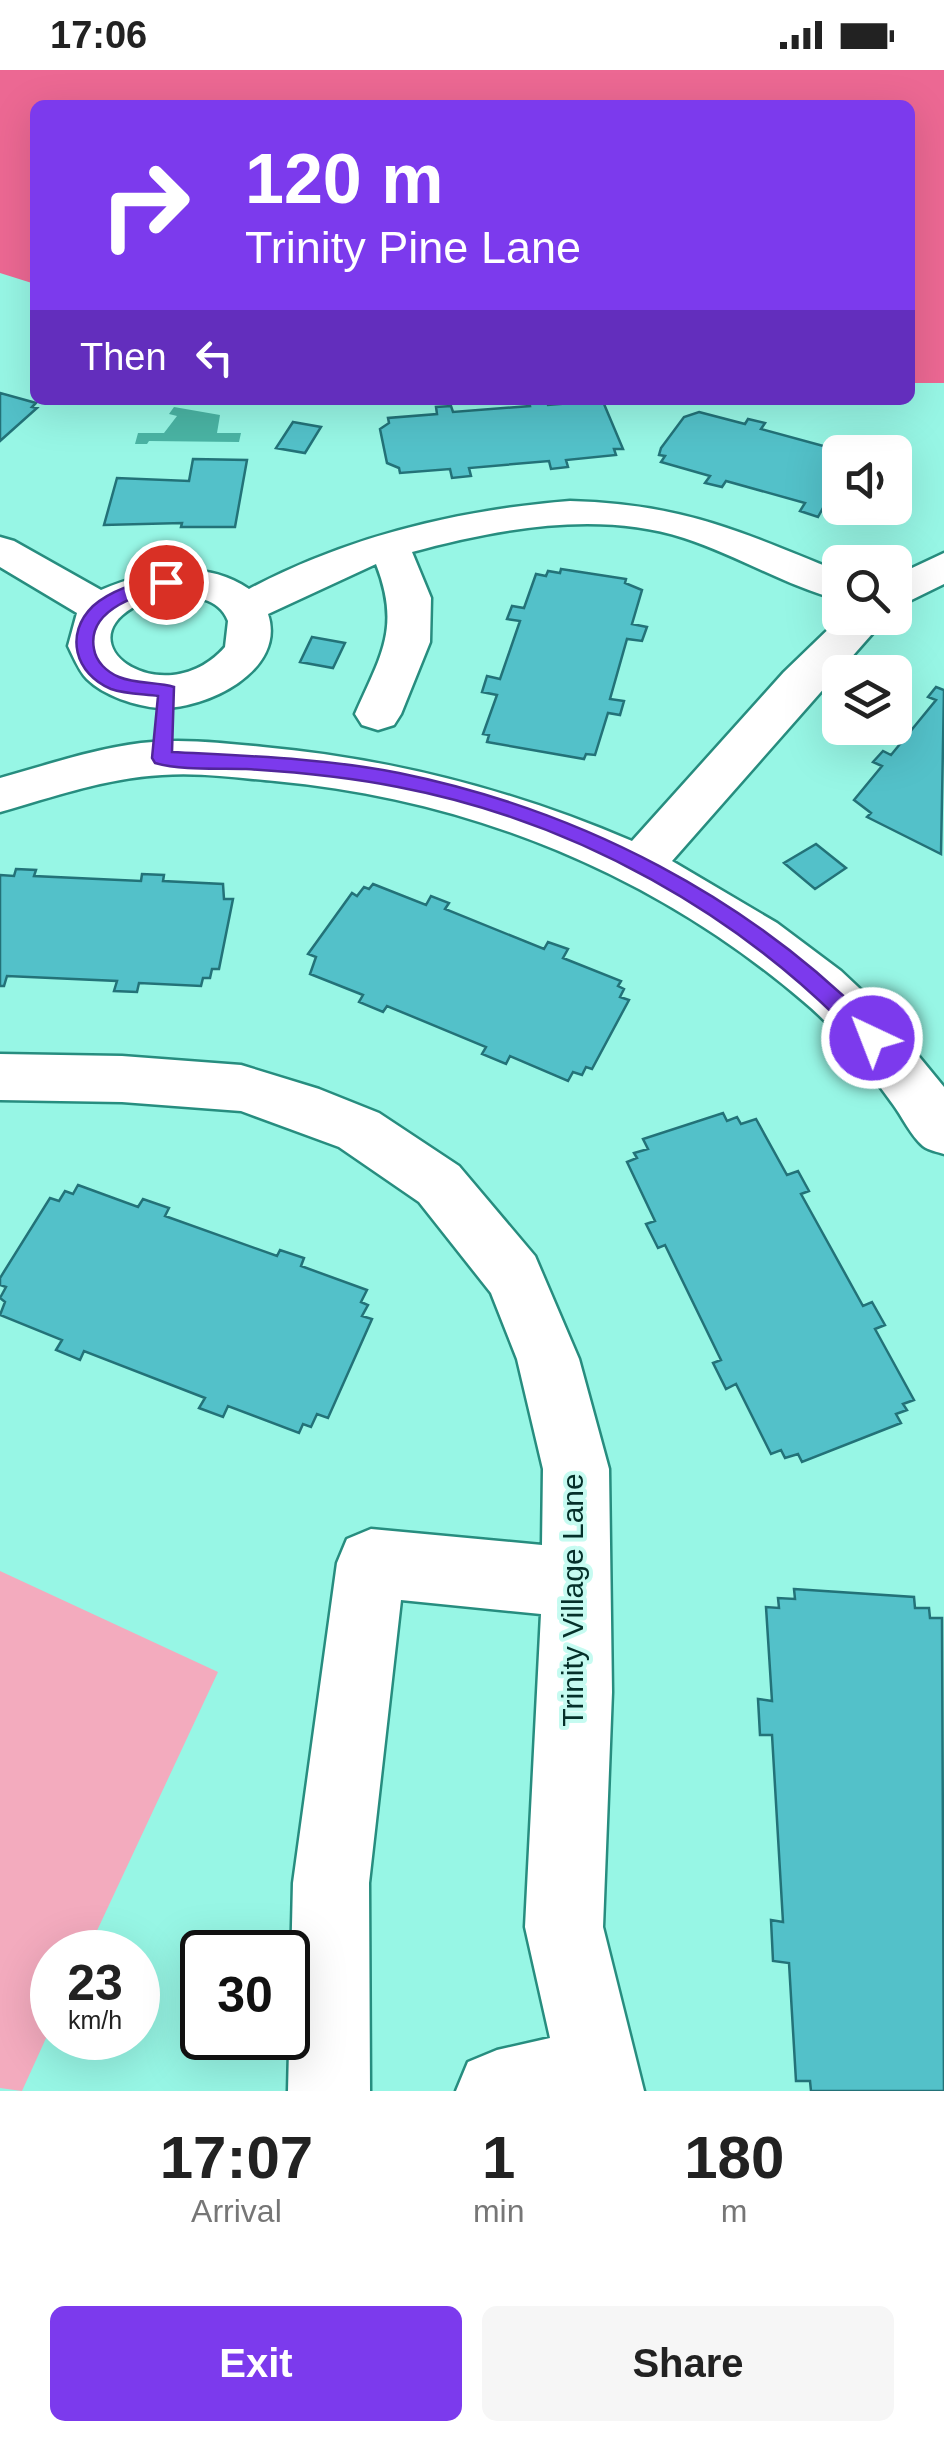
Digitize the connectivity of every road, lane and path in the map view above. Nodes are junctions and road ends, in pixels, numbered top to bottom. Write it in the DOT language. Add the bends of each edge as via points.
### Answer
graph roads {
  1 [pos="389,546"];
  2 [pos="8,564"];
  3 [pos="944,566"];
  4 [pos="822,580"];
  5 [pos="912,584"];
  6 [pos="101,608"];
  7 [pos="245,609"];
  8 [pos="848,635"];
  9 [pos="168,691"];
  10 [pos="378,714"];
  11 [pos="162,758"];
  12 [pos="0,795"];
  13 [pos="641,864"];
  14 [pos="0,1077"];
  15 [pos="944,1130"];
  16 [pos="576,1583"];
  17 [pos="599,2080"];
  18 [pos="329,2091"];
  19 [pos="497,2091"];
  1 -- 4 [label="street" via="542,514 613,515 677,523"];
  1 -- 7 [label="street" via="283,586"];
  1 -- 10 [label="street" via="410,598 408,642"];
  2 -- 6 [label="street"];
  3 -- 5 [label="street"];
  6 -- 7 [label="street" via="142,586 191,582 232,596"];
  6 -- 9 [label="street" via="84,641 98,673 117,684"];
  7 -- 9 [label="street" via="251,626 238,660 220,675"];
  8 -- 13 [label="street"];
  9 -- 11 [label="street"];
  11 -- 12 [label="street"];
  11 -- 13 [label="street" via="288,764 399,780 526,815"];
  13 -- 15 [label="street" via="710,902 823,987 896,1064"];
  14 -- 16 [label="street, Trinity Village Lane" via="241,1088 358,1130 439,1184 514,1276 548,1359 576,1469"];
  16 -- 17 [label="street, Trinity Village Lane" via="564,1928"];
  16 -- 18 [label="street" via="371,1563 331,1883"];
  17 -- 19 [label="street"];
}
